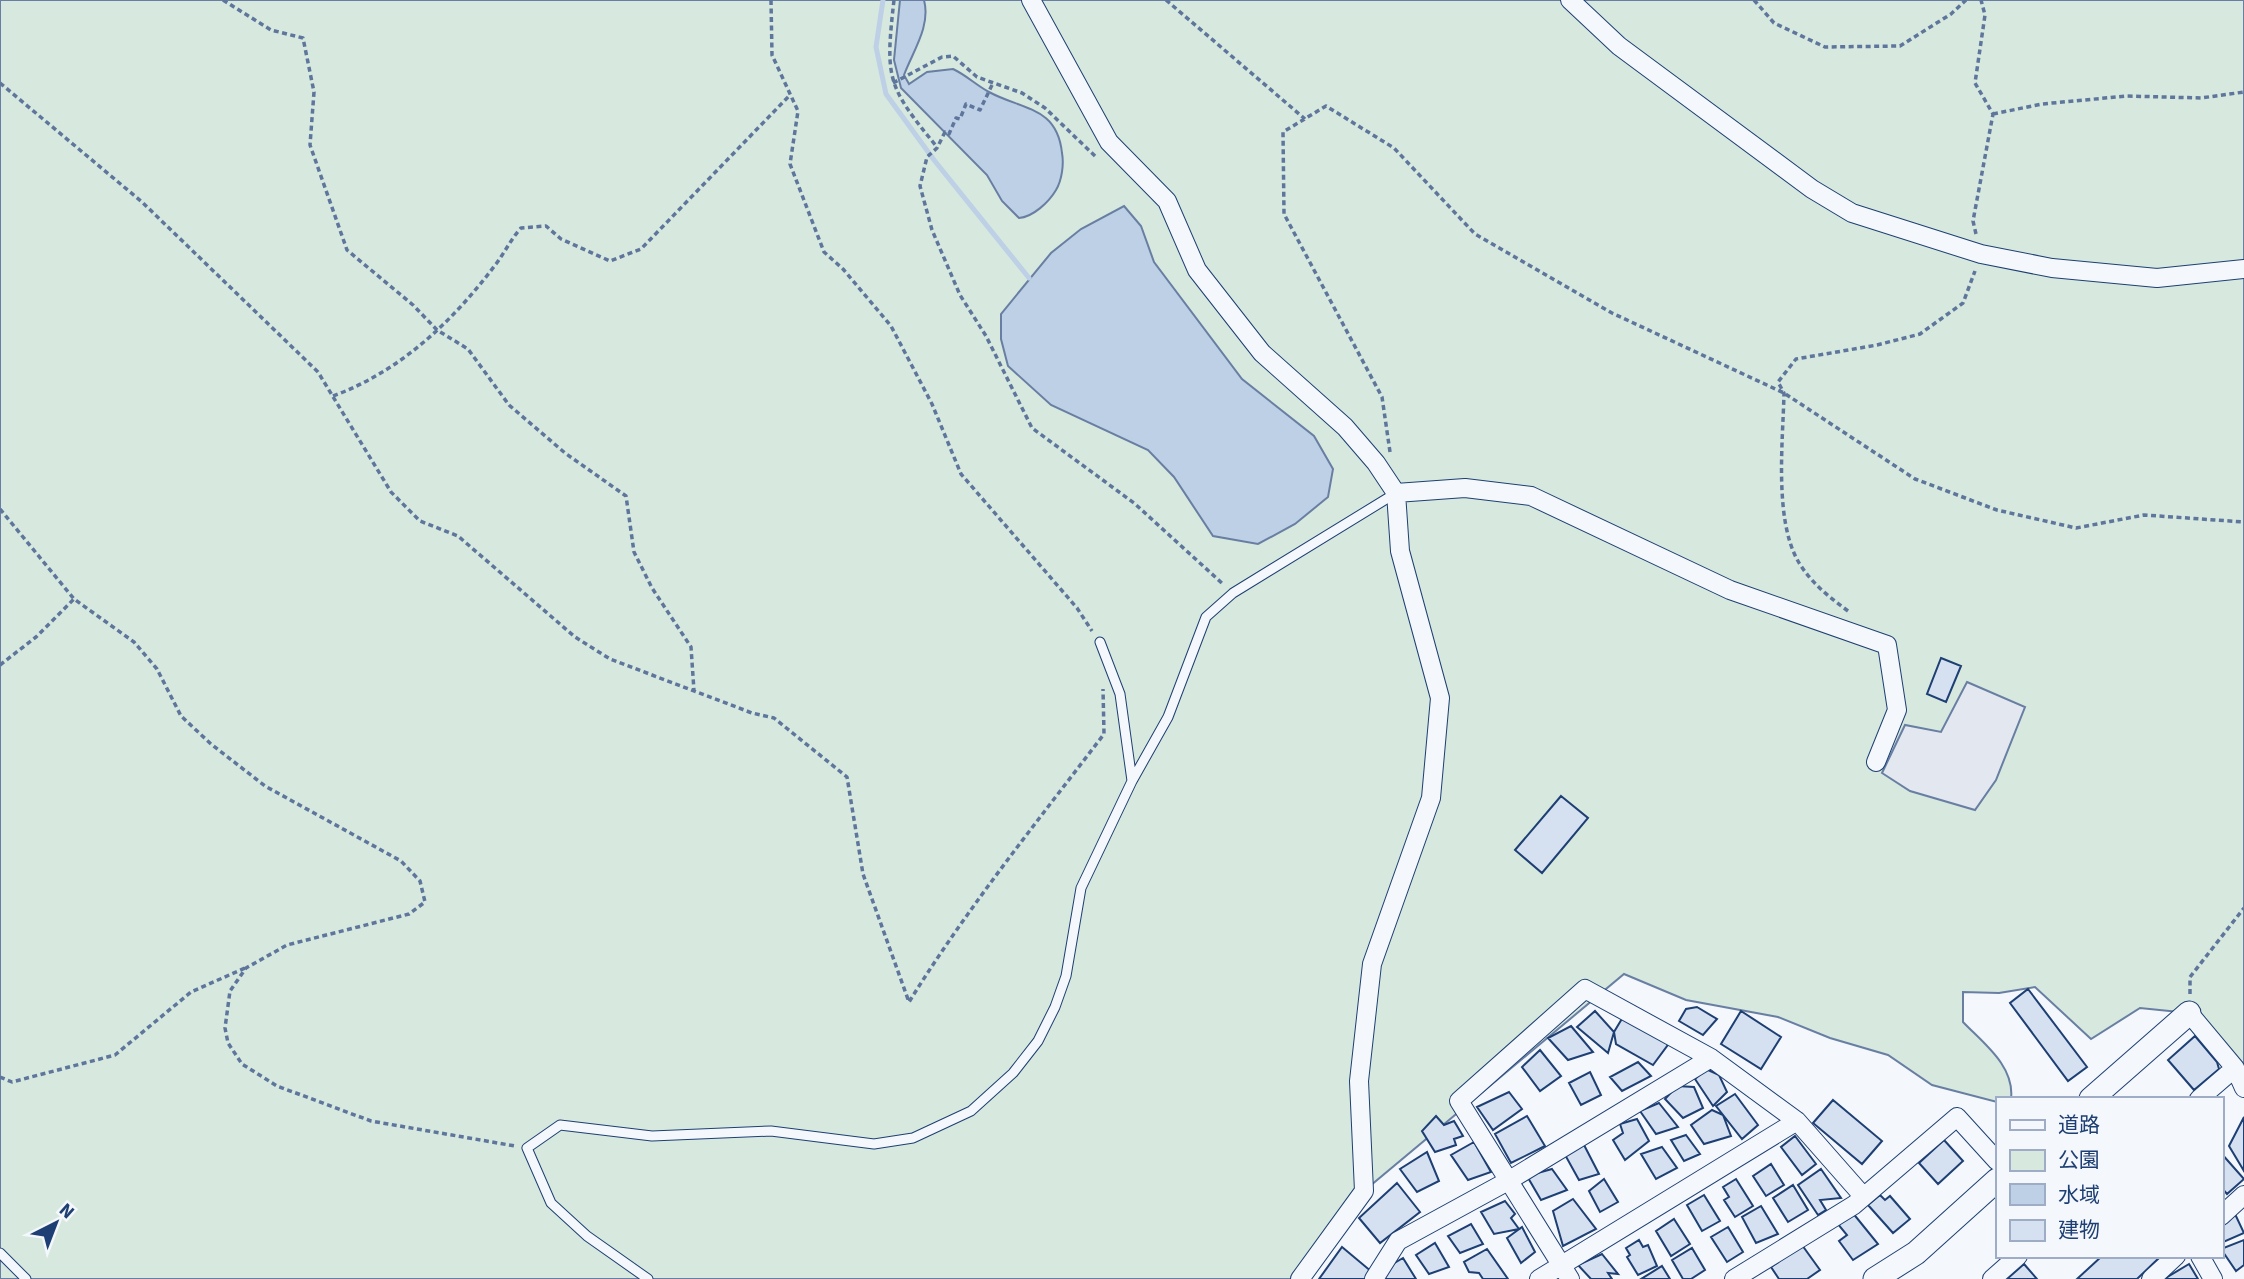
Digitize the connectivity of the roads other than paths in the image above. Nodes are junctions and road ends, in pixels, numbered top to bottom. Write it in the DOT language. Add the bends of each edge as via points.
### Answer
graph roads {
  1 [pos="1031,0"];
  2 [pos="1570,0"];
  3 [pos="2244,269"];
  4 [pos="1396,492"];
  5 [pos="1100,642"];
  6 [pos="1876,762"];
  7 [pos="1132,781"];
  8 [pos="2189,1013"];
  9 [pos="1711,1058"];
  10 [pos="2235,1068"];
  11 [pos="2244,1088"];
  12 [pos="2093,1097"];
  13 [pos="2201,1097"];
  14 [pos="1797,1121"];
  15 [pos="1996,1160"];
  16 [pos="1508,1181"];
  17 [pos="1996,1181"];
  18 [pos="2244,1195"];
  19 [pos="1863,1196"];
  20 [pos="2223,1214"];
  21 [pos="0,1253"];
  22 [pos="2016,1258"];
  23 [pos="2174,1258"];
  24 [pos="2201,1258"];
  25 [pos="1566,1272"];
  26 [pos="26,1279"];
  27 [pos="648,1279"];
  28 [pos="1300,1279"];
  29 [pos="1374,1279"];
  30 [pos="1539,1279"];
  31 [pos="1734,1279"];
  32 [pos="1875,1279"];
  33 [pos="1992,1279"];
  34 [pos="2151,1279"];
  35 [pos="2213,1279"];
  1 -- 4 [label="street" via="1109,142 1167,201 1203,279 1262,353 1345,427"];
  2 -- 3 [label="street" via="1619,46 1812,189 1852,212 1981,254 2052,268 2157,278"];
  4 -- 6 [label="street" via="1465,488 1531,496 1730,590 1887,645 1897,710"];
  4 -- 7 [label="lane" via="1233,593 1206,617 1168,717"];
  4 -- 28 [label="street" via="1400,551 1440,698 1431,798 1372,964 1359,1081 1364,1191"];
  5 -- 7 [label="lane" via="1120,694"];
  7 -- 27 [label="lane" via="1081,888 1066,976 1049,1019 1013,1073 971,1111 913,1138 874,1144 771,1131 652,1136 560,1125 527,1148 551,1203 587,1236"];
  8 -- 10 [label="street"];
  8 -- 12 [label="street"];
  9 -- 14 [label="street"];
  9 -- 16 [label="street"];
  9 -- 16 [label="street" via="1585,989 1459,1101"];
  10 -- 11 [label="street"];
  10 -- 13 [label="street"];
  14 -- 19 [label="street"];
  14 -- 25 [label="street"];
  15 -- 19 [label="street" via="1956,1117"];
  16 -- 25 [label="street"];
  16 -- 29 [label="street" via="1398,1241"];
  17 -- 32 [label="street" via="1916,1253"];
  18 -- 20 [label="street"];
  19 -- 31 [label="street"];
  21 -- 26 [label="lane"];
  22 -- 33 [label="street"];
  23 -- 34 [label="street"];
  24 -- 35 [label="street"];
  25 -- 30 [label="street"];
}
